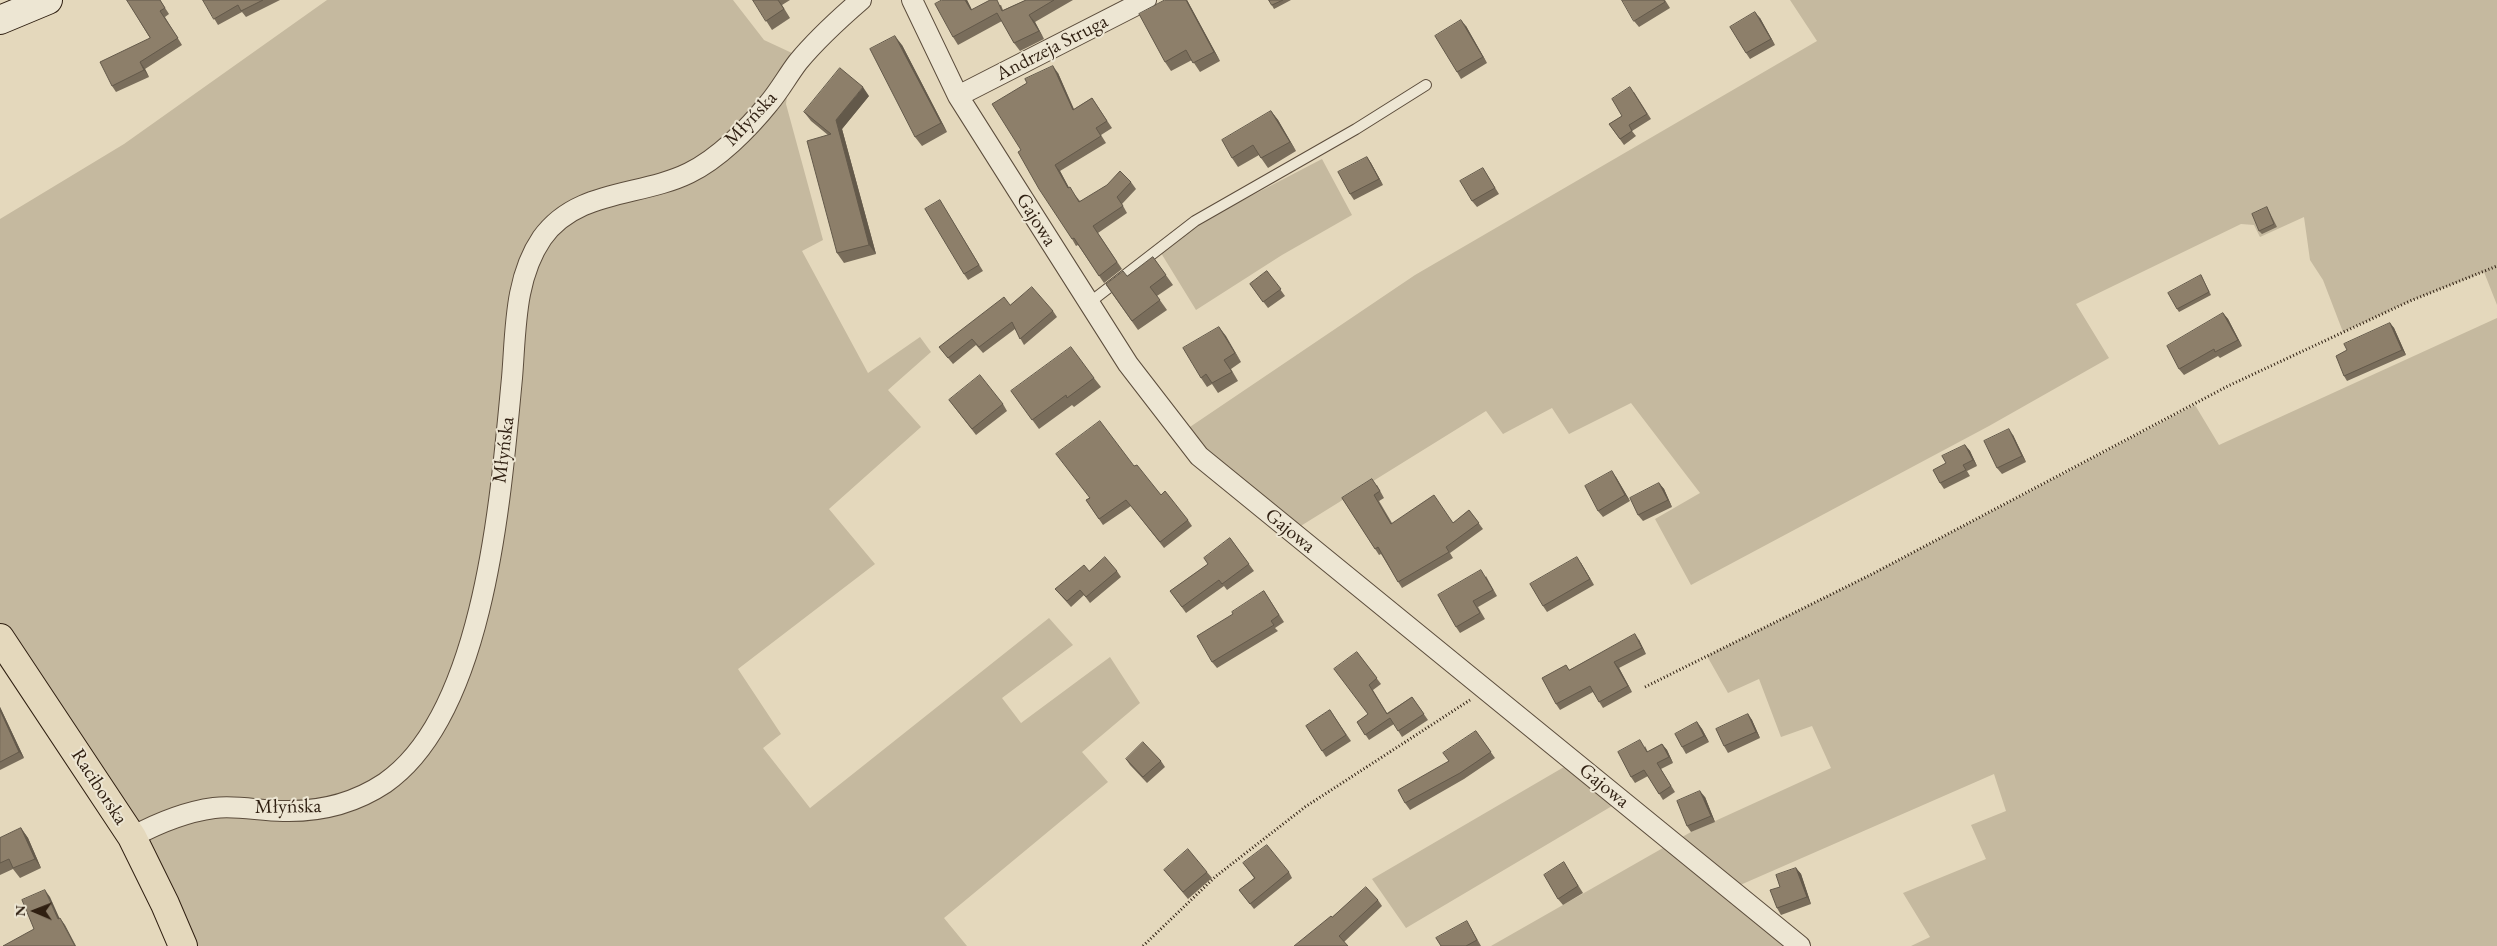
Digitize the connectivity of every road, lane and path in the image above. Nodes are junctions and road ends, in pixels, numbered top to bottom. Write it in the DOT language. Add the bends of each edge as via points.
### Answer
graph roads {
  1 [pos="48,0"];
  2 [pos="861,0"];
  3 [pos="912,0"];
  4 [pos="1146,0"];
  5 [pos="0,20"];
  6 [pos="1426,85"];
  7 [pos="958,96"];
  8 [pos="2497,266"];
  9 [pos="1089,303"];
  10 [pos="0,638"];
  11 [pos="1645,687"];
  12 [pos="1485,690"];
  13 [pos="132,837"];
  14 [pos="183,946"];
  15 [pos="1143,946"];
  16 [pos="1800,946"];
  1 -- 5 [label="street"];
  2 -- 13 [label="street, Młyńska" via="798,62 770,103 733,142 689,173 572,210 543,237 528,264 518,300 501,482 487,575 464,667 444,713 417,751 387,781 352,801 318,809 284,811 217,808 183,814"];
  3 -- 7 [label="street, Gajowa"];
  4 -- 7 [label="street, Andrzeja Struga"];
  6 -- 9 [label="lane" via="1195,221"];
  7 -- 9 [label="street, Gajowa"];
  8 -- 11 [label="path" via="2410,301 2228,386 1874,573"];
  9 -- 12 [label="street, Gajowa" via="1128,364 1199,456"];
  10 -- 13 [label="main road, Raciborska"];
  12 -- 15 [label="path" via="1305,806 1215,877"];
  12 -- 16 [label="street, Gajowa"];
  13 -- 14 [label="main road, Raciborska"];
}
